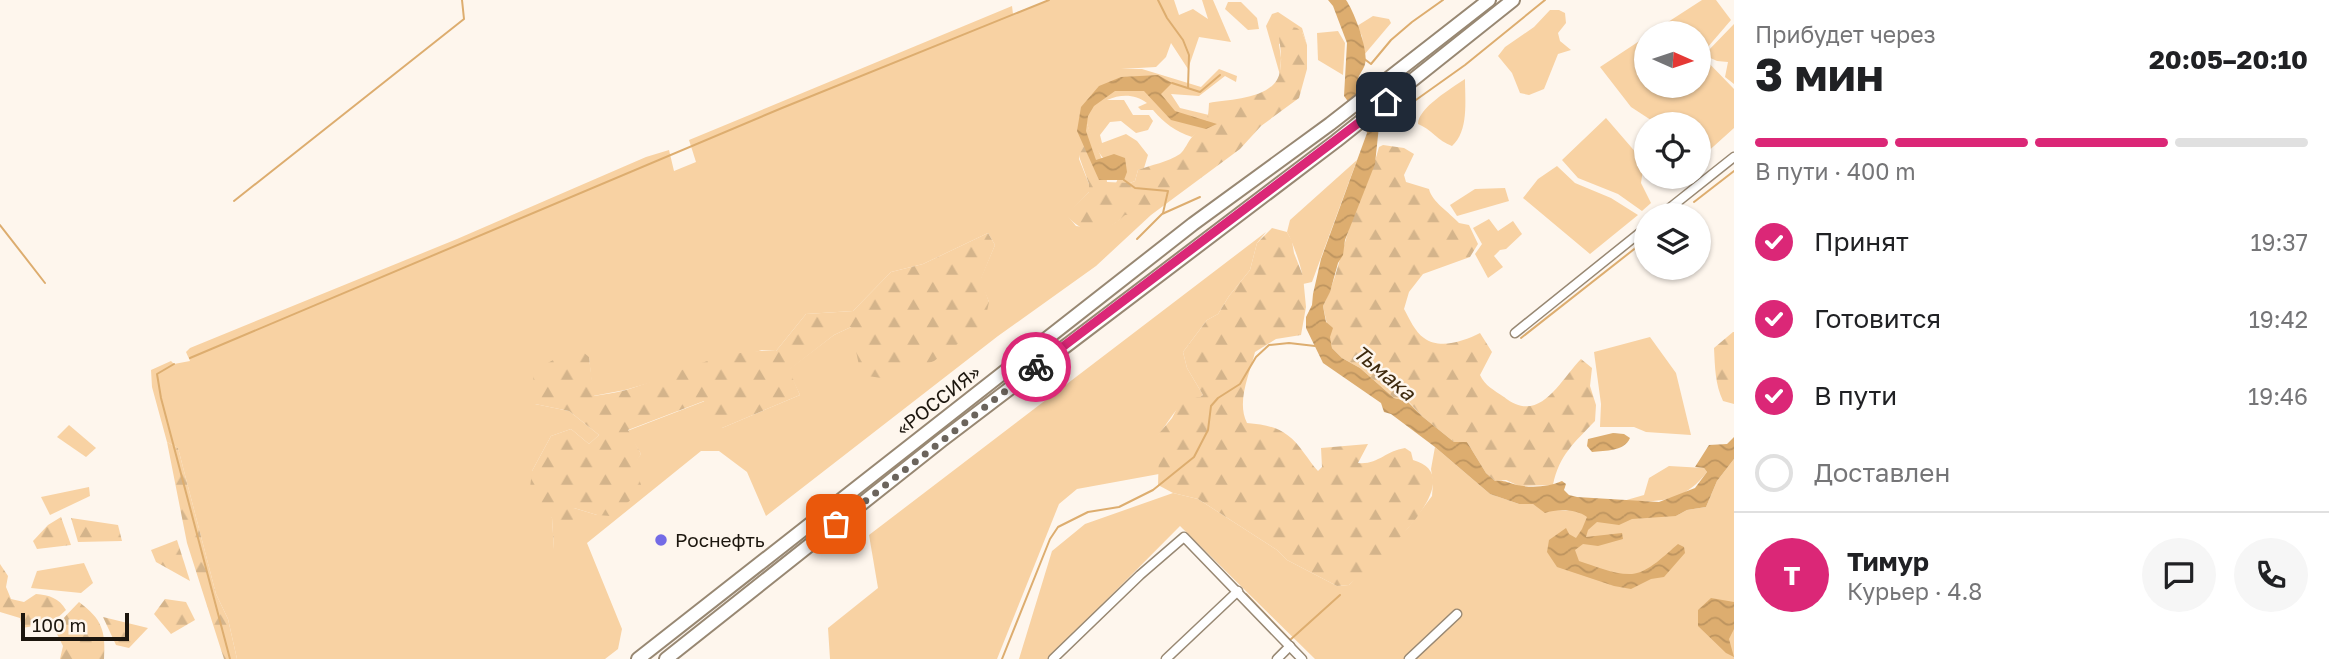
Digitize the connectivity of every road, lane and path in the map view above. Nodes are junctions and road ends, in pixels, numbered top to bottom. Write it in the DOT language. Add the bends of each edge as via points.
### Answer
graph roads {
  1 [pos="1489,0"];
  2 [pos="1513,0"];
  3 [pos="1519,0"];
  4 [pos="1494,15"];
  5 [pos="1734,157"];
  6 [pos="1676,203"];
  7 [pos="1634,237"];
  8 [pos="1515,333"];
  9 [pos="1238,591"];
  10 [pos="1457,614"];
  11 [pos="1290,646"];
  12 [pos="638,659"];
  13 [pos="666,659"];
  14 [pos="1053,659"];
  15 [pos="1166,659"];
  16 [pos="1276,659"];
  17 [pos="1302,659"];
  18 [pos="1409,659"];
  1 -- 12 [label="highway, «РОССИЯ»"];
  2 -- 4 [label="highway"];
  3 -- 4 [label="street"];
  4 -- 13 [label="highway, «РОССИЯ»"];
  5 -- 6 [label="street"];
  7 -- 8 [label="street"];
  9 -- 11 [label="street"];
  9 -- 14 [label="street" via="1184,537"];
  9 -- 15 [label="street"];
  10 -- 18 [label="street"];
  11 -- 16 [label="street"];
  11 -- 17 [label="street"];
}
